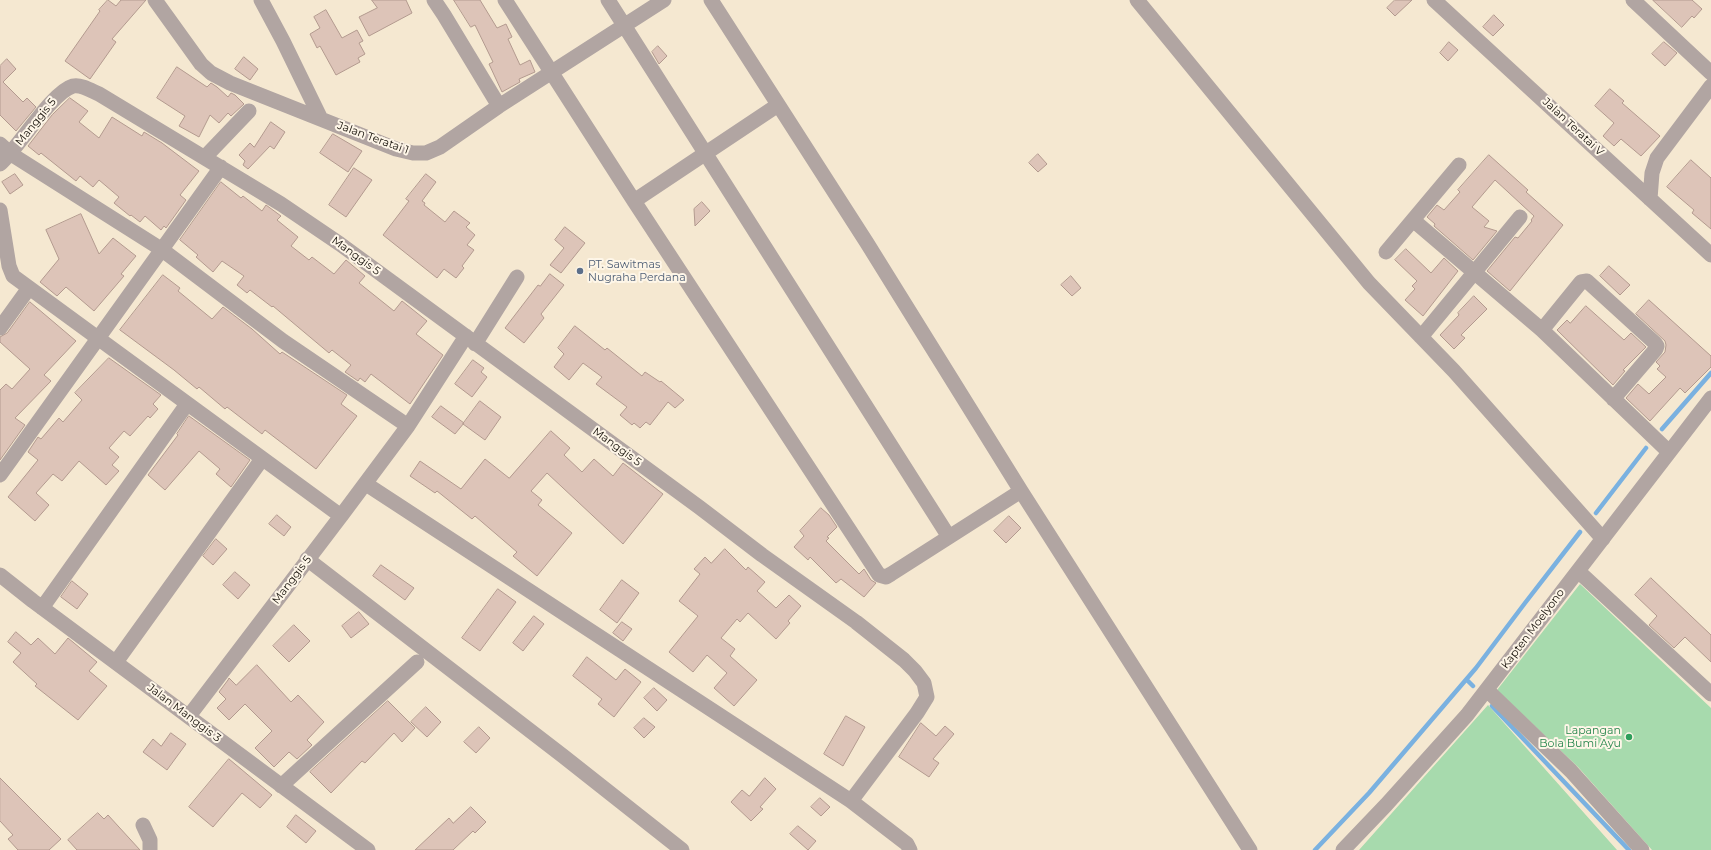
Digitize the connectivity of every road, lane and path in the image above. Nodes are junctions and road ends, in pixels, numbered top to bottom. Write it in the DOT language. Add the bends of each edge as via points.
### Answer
graph roads {
  1 [pos="155,0"];
  2 [pos="261,0"];
  3 [pos="434,0"];
  4 [pos="505,0"];
  5 [pos="608,0"];
  6 [pos="664,0"];
  7 [pos="711,0"];
  8 [pos="1137,0"];
  9 [pos="1434,0"];
  10 [pos="1633,0"];
  11 [pos="625,26"];
  12 [pos="552,72"];
  13 [pos="1711,73"];
  14 [pos="1711,86"];
  15 [pos="778,105"];
  16 [pos="499,106"];
  17 [pos="249,111"];
  18 [pos="321,119"];
  19 [pos="4,154"];
  20 [pos="705,154"];
  21 [pos="205,157"];
  22 [pos="1458,165"];
  23 [pos="221,167"];
  24 [pos="1650,199"];
  25 [pos="634,200"];
  26 [pos="0,210"];
  27 [pos="1520,217"];
  28 [pos="1413,220"];
  29 [pos="161,250"];
  30 [pos="1386,252"];
  31 [pos="1711,255"];
  32 [pos="1475,271"];
  33 [pos="517,277"];
  34 [pos="29,288"];
  35 [pos="0,328"];
  36 [pos="1542,330"];
  37 [pos="1421,337"];
  38 [pos="98,339"];
  39 [pos="471,340"];
  40 [pos="1711,398"];
  41 [pos="1613,399"];
  42 [pos="187,404"];
  43 [pos="408,426"];
  44 [pos="1669,452"];
  45 [pos="262,459"];
  46 [pos="0,475"];
  47 [pos="366,484"];
  48 [pos="1021,491"];
  49 [pos="341,516"];
  50 [pos="949,537"];
  51 [pos="1603,539"];
  52 [pos="307,559"];
  53 [pos="1578,571"];
  54 [pos="0,575"];
  55 [pos="42,608"];
  56 [pos="116,662"];
  57 [pos="417,662"];
  58 [pos="1487,690"];
  59 [pos="1711,694"];
  60 [pos="189,716"];
  61 [pos="281,786"];
  62 [pos="851,801"];
  63 [pos="143,825"];
  64 [pos="150,850"];
  65 [pos="368,850"];
  66 [pos="682,850"];
  67 [pos="910,850"];
  68 [pos="1250,850"];
  69 [pos="1343,850"];
  70 [pos="1642,850"];
  1 -- 18 [label="street, Jalan Teratai 1" via="197,58 212,73 230,83"];
  2 -- 18 [label="street"];
  3 -- 16 [label="street"];
  4 -- 12 [label="street"];
  5 -- 11 [label="street"];
  6 -- 11 [label="street, Jalan Teratai 1"];
  7 -- 15 [label="street"];
  8 -- 37 [label="street" via="1369,283"];
  9 -- 24 [label="street, Jalan Teratai V"];
  10 -- 13 [label="street"];
  11 -- 12 [label="street, Jalan Teratai 1"];
  11 -- 20 [label="street"];
  12 -- 16 [label="street, Jalan Teratai 1"];
  12 -- 25 [label="street"];
  14 -- 24 [label="street" via="1657,158 1652,173"];
  15 -- 20 [label="street"];
  15 -- 48 [label="street"];
  16 -- 18 [label="street, Jalan Teratai 1" via="454,138 426,153 396,149"];
  17 -- 21 [label="street"];
  19 -- 21 [label="street, Manggis 5" via="52,101 74,85 99,94"];
  19 -- 29 [label="street, Manggis 5"];
  20 -- 25 [label="street"];
  20 -- 50 [label="street"];
  21 -- 23 [label="street, Manggis 5"];
  22 -- 28 [label="street"];
  23 -- 29 [label="street"];
  23 -- 39 [label="street, Manggis 5" via="340,244"];
  24 -- 31 [label="street, Jalan Teratai V"];
  25 -- 50 [label="street" via="879,575 886,577"];
  26 -- 34 [label="street" via="10,272"];
  27 -- 32 [label="street"];
  28 -- 30 [label="street"];
  28 -- 32 [label="street"];
  29 -- 38 [label="street"];
  29 -- 43 [label="street, Manggis 5" via="283,341"];
  32 -- 36 [label="street"];
  32 -- 37 [label="street"];
  33 -- 39 [label="street, Manggis 5"];
  34 -- 35 [label="street"];
  34 -- 38 [label="street"];
  36 -- 41 [label="street"];
  36 -- 41 [label="street" via="1581,282 1587,281 1655,343 1656,349"];
  37 -- 51 [label="street"];
  38 -- 42 [label="street"];
  38 -- 46 [label="street"];
  39 -- 43 [label="street, Manggis 5"];
  39 -- 62 [label="street, Manggis 5" via="856,622 915,671 924,683 927,697"];
  40 -- 44 [label="street, Kapten Moelyono"];
  41 -- 44 [label="street"];
  42 -- 45 [label="street"];
  42 -- 55 [label="street"];
  43 -- 47 [label="street, Manggis 5"];
  44 -- 51 [label="street, Kapten Moelyono"];
  45 -- 49 [label="street"];
  45 -- 56 [label="street"];
  47 -- 49 [label="street, Manggis 5"];
  47 -- 62 [label="street"];
  48 -- 50 [label="street"];
  48 -- 68 [label="street"];
  49 -- 52 [label="street, Manggis 5"];
  51 -- 53 [label="street, Kapten Moelyono"];
  52 -- 60 [label="street, Manggis 5"];
  52 -- 66 [label="street"];
  53 -- 58 [label="street, Kapten Moelyono"];
  53 -- 59 [label="street"];
  54 -- 55 [label="street, Jalan Manggis 3"];
  55 -- 56 [label="street, Jalan Manggis 3"];
  56 -- 60 [label="street, Jalan Manggis 3"];
  57 -- 61 [label="street"];
  58 -- 69 [label="street, Kapten Moelyono" via="1391,800"];
  58 -- 70 [label="street" via="1571,771"];
  60 -- 61 [label="street, Jalan Manggis 3"];
  61 -- 65 [label="street, Jalan Manggis 3"];
  62 -- 67 [label="street" via="906,844"];
  63 -- 64 [label="street" via="150,840"];
}
